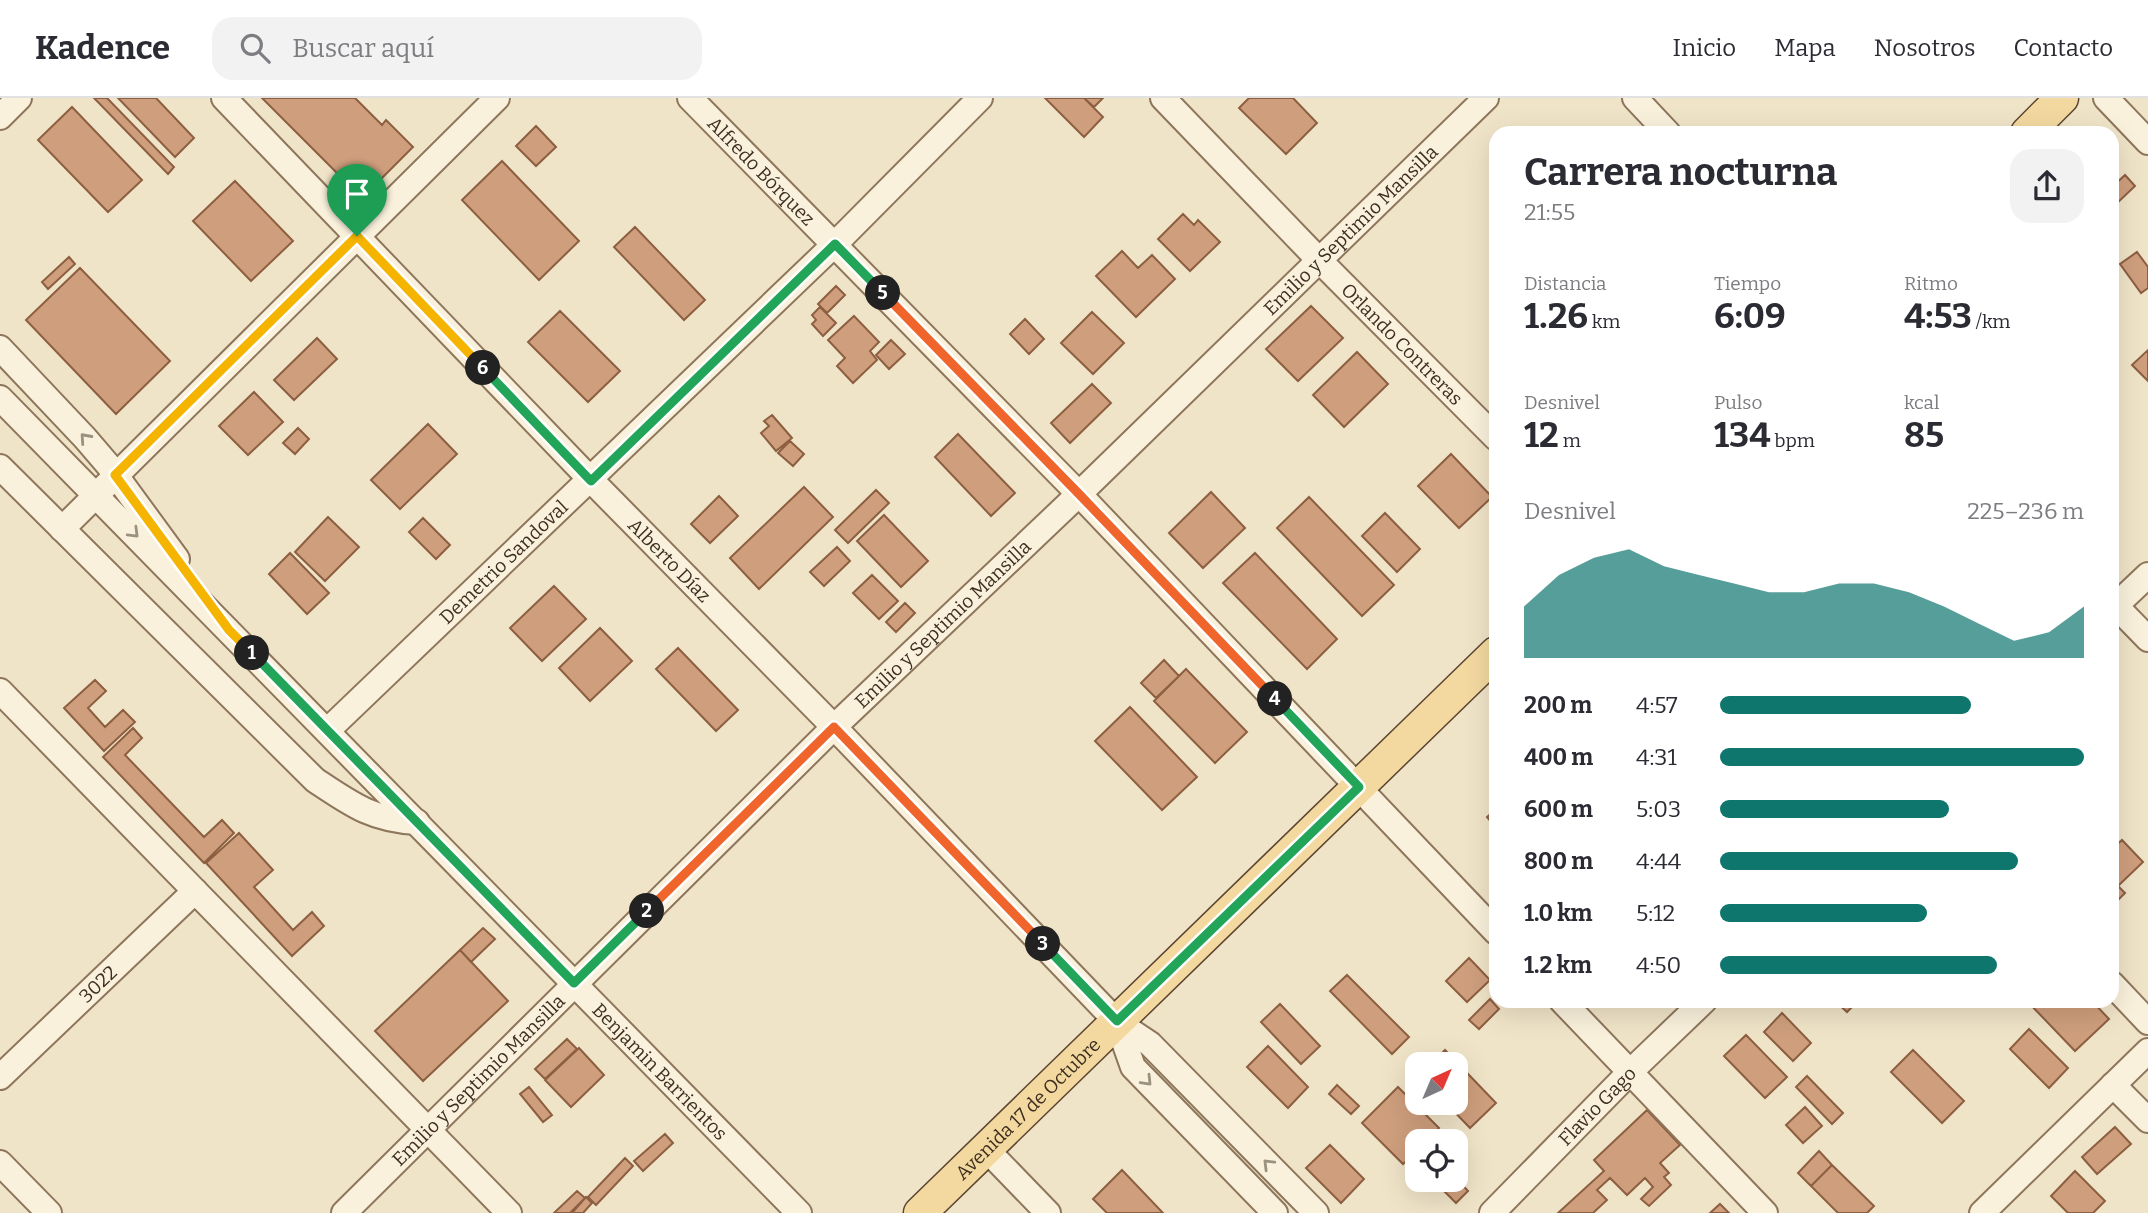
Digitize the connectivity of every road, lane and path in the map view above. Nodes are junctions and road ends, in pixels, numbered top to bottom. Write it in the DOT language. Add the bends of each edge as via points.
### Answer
graph roads {
  1 [pos="19,98"];
  2 [pos="224,98"];
  3 [pos="497,98"];
  4 [pos="690,98"];
  5 [pos="981,98"];
  6 [pos="1163,98"];
  7 [pos="1486,98"];
  8 [pos="1635,98"];
  9 [pos="2062,98"];
  10 [pos="2118,102"];
  11 [pos="0,117"];
  12 [pos="1661,126"];
  13 [pos="2034,126"];
  14 [pos="2148,142"];
  15 [pos="357,236"];
  16 [pos="835,244"];
  17 [pos="1319,260"];
  18 [pos="0,348"];
  19 [pos="0,398"];
  20 [pos="1489,431"];
  21 [pos="0,467"];
  22 [pos="115,475"];
  23 [pos="591,481"];
  24 [pos="1079,494"];
  25 [pos="96,495"];
  26 [pos="62,529"];
  27 [pos="2148,575"];
  28 [pos="2119,601"];
  29 [pos="2119,612"];
  30 [pos="229,630"];
  31 [pos="2148,639"];
  32 [pos="1489,660"];
  33 [pos="0,691"];
  34 [pos="834,727"];
  35 [pos="328,730"];
  36 [pos="1359,787"];
  37 [pos="417,822"];
  38 [pos="195,891"];
  39 [pos="1489,925"];
  40 [pos="574,983"];
  41 [pos="2119,991"];
  42 [pos="1569,1008"];
  43 [pos="1697,1008"];
  44 [pos="1117,1021"];
  45 [pos="2148,1022"];
  46 [pos="2148,1051"];
  47 [pos="1630,1072"];
  48 [pos="0,1077"];
  49 [pos="2113,1085"];
  50 [pos="2148,1120"];
  51 [pos="427,1129"];
  52 [pos="986,1149"];
  53 [pos="0,1163"];
  54 [pos="48,1213"];
  55 [pos="344,1213"];
  56 [pos="509,1213"];
  57 [pos="799,1213"];
  58 [pos="920,1213"];
  59 [pos="1048,1213"];
  60 [pos="1275,1213"];
  61 [pos="1316,1213"];
  62 [pos="1492,1213"];
  63 [pos="1765,1213"];
  64 [pos="1982,1213"];
  1 -- 11 [label="street"];
  2 -- 15 [label="street, Alberto Díaz"];
  3 -- 15 [label="street"];
  4 -- 16 [label="street, Alfredo Bórquez"];
  5 -- 16 [label="street, Demetrio Sandoval"];
  6 -- 17 [label="street, Orlando Contreras"];
  7 -- 17 [label="street, Emilio y Septimio Mansilla"];
  8 -- 12 [label="street"];
  9 -- 13 [label="main road"];
  10 -- 14 [label="street"];
  15 -- 22 [label="street"];
  15 -- 23 [label="street, Alberto Díaz"];
  16 -- 23 [label="street, Demetrio Sandoval"];
  16 -- 24 [label="street, Alfredo Bórquez"];
  17 -- 20 [label="street, Orlando Contreras"];
  17 -- 24 [label="street, Emilio y Septimio Mansilla"];
  22 -- 18 [label="street, Benjamin Barrientos, one-way"];
  19 -- 25 [label="street, Benjamin Barrientos"];
  21 -- 26 [label="street"];
  22 -- 25 [label="street"];
  22 -- 30 [label="street, Benjamin Barrientos"];
  23 -- 34 [label="street, Alberto Díaz"];
  23 -- 35 [label="street, Demetrio Sandoval"];
  24 -- 34 [label="street, Emilio y Septimio Mansilla"];
  24 -- 36 [label="street, Alfredo Bórquez"];
  25 -- 26 [label="street"];
  25 -- 30 [label="street, Benjamin Barrientos, one-way"];
  26 -- 37 [label="street" via="315,780 358,809 392,821"];
  27 -- 28 [label="street"];
  29 -- 31 [label="street"];
  30 -- 35 [label="street, Benjamin Barrientos"];
  32 -- 36 [label="main road, Avenida 17 de Octubre"];
  33 -- 38 [label="street"];
  34 -- 40 [label="street, Emilio y Septimio Mansilla"];
  34 -- 44 [label="street, Alberto Díaz"];
  35 -- 37 [label="street, Benjamin Barrientos"];
  36 -- 39 [label="street, Alfredo Bórquez"];
  36 -- 44 [label="main road, Avenida 17 de Octubre"];
  37 -- 40 [label="street, Benjamin Barrientos"];
  38 -- 48 [label="street, 3022"];
  38 -- 51 [label="street"];
  40 -- 51 [label="street, Emilio y Septimio Mansilla"];
  40 -- 57 [label="street, Benjamin Barrientos"];
  41 -- 45 [label="street"];
  42 -- 47 [label="street"];
  43 -- 47 [label="street, Flavio Gago"];
  44 -- 52 [label="main road, Avenida 17 de Octubre"];
  44 -- 60 [label="street, one-way" via="1133,1067"];
  61 -- 44 [label="street, one-way" via="1150,1044"];
  46 -- 49 [label="street"];
  47 -- 62 [label="street, Flavio Gago"];
  47 -- 63 [label="street"];
  49 -- 50 [label="street"];
  49 -- 64 [label="street"];
  51 -- 55 [label="street, Emilio y Septimio Mansilla"];
  51 -- 56 [label="street"];
  52 -- 58 [label="main road, Avenida 17 de Octubre"];
  52 -- 59 [label="street"];
  53 -- 54 [label="street"];
}
